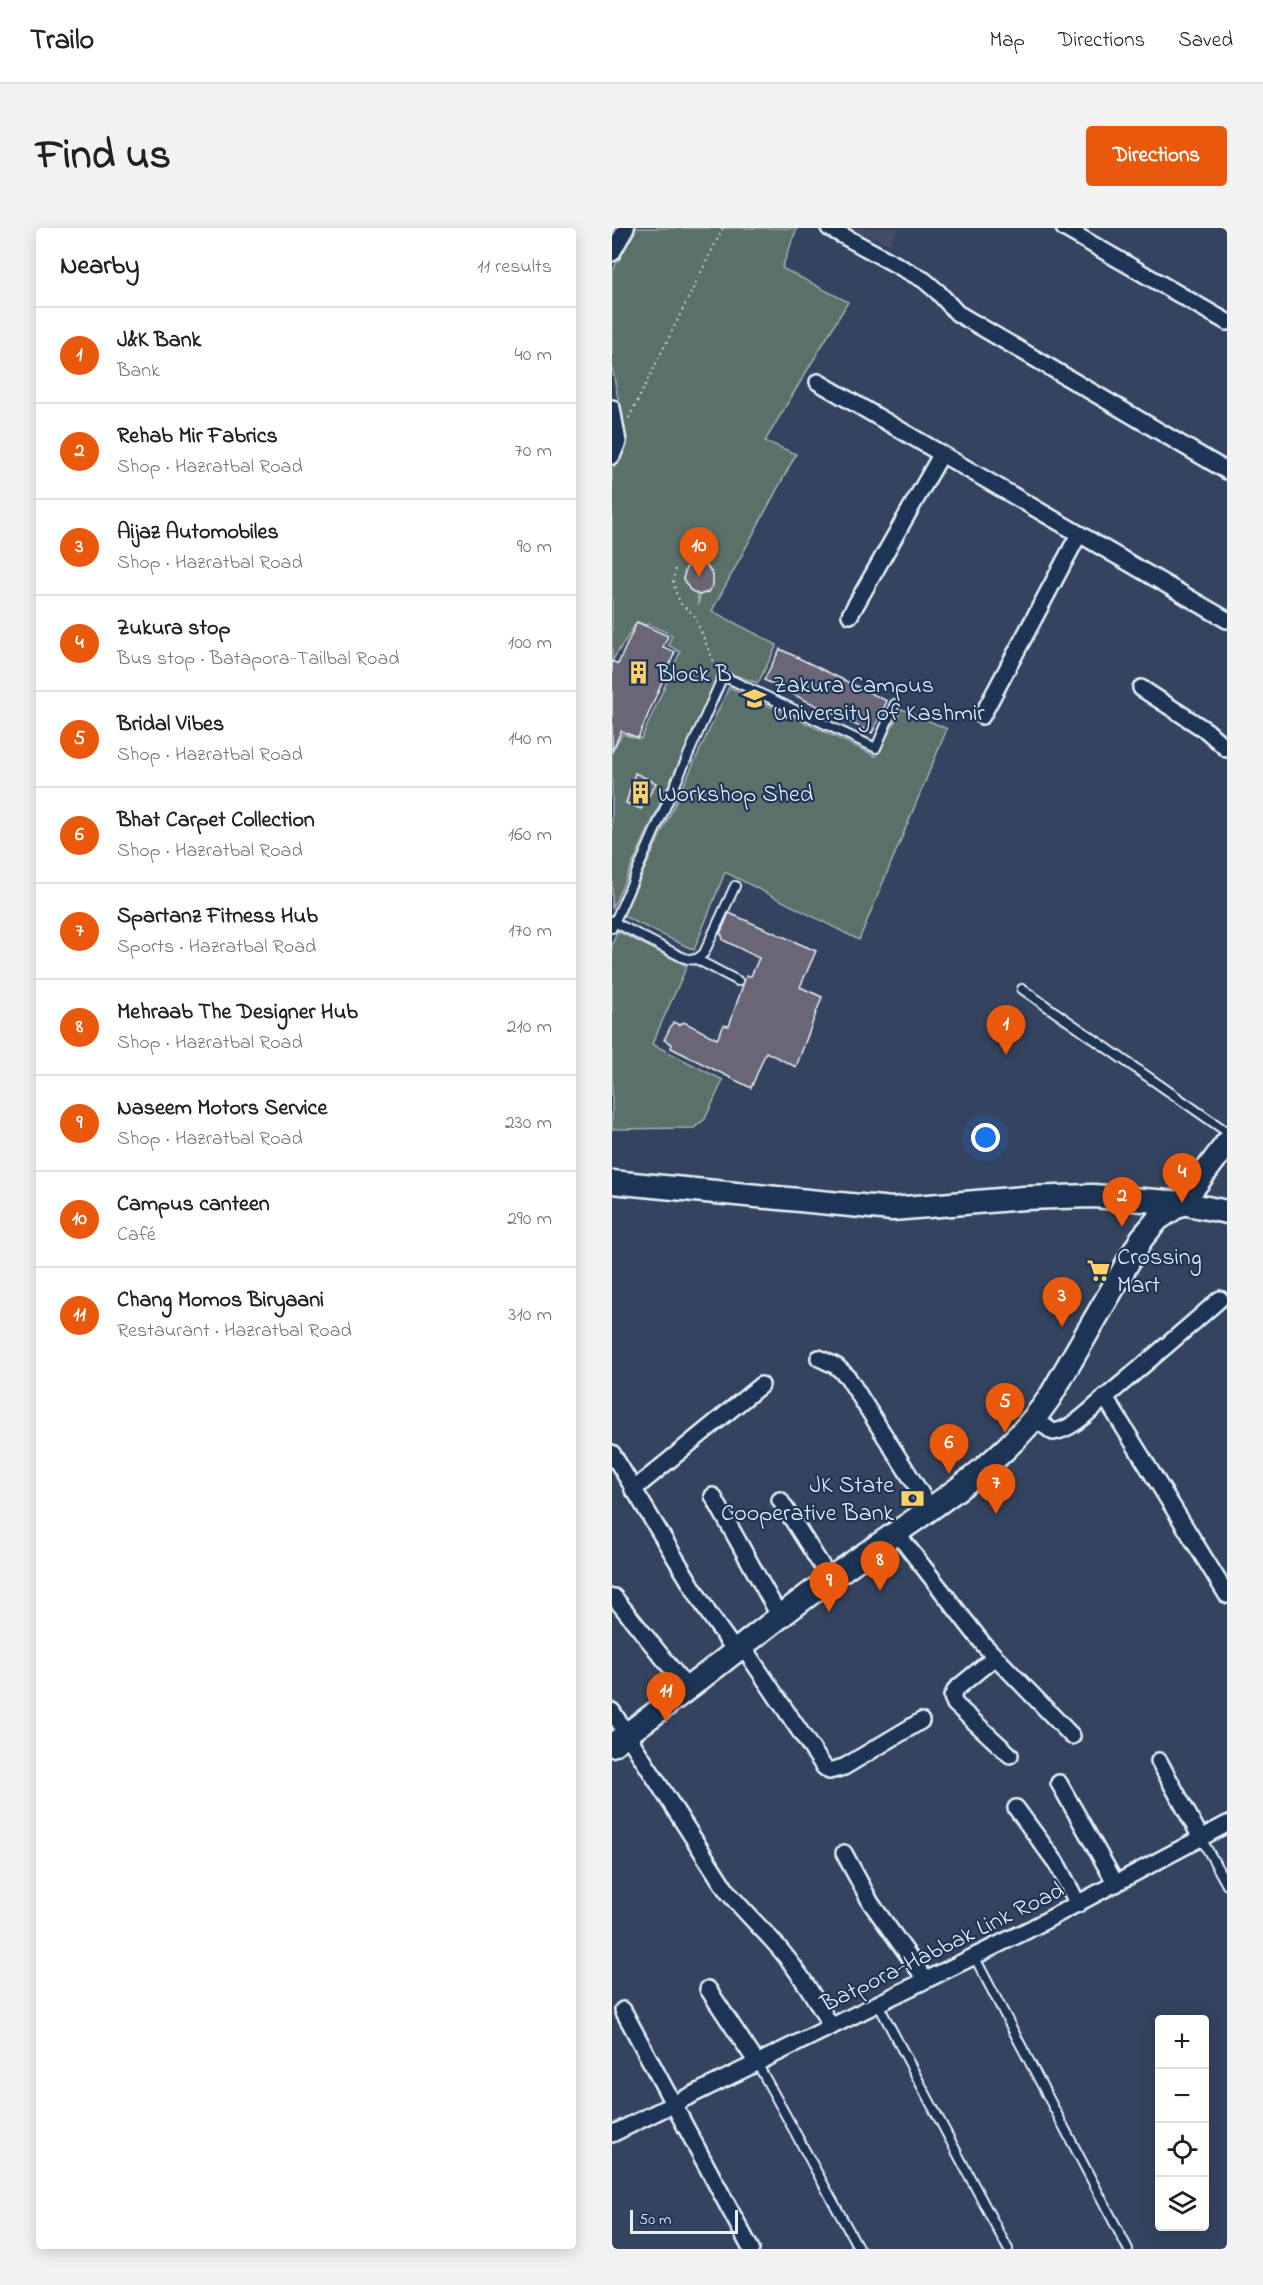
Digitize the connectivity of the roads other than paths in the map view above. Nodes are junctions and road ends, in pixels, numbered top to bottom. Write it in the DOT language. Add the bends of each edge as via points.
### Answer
graph roads {
  1 [pos="626,228"];
  2 [pos="829,228"];
  3 [pos="1064,228"];
  4 [pos="612,253"];
  5 [pos="1227,322"];
  6 [pos="818,382"];
  7 [pos="612,408"];
  8 [pos="615,449"];
  9 [pos="941,455"];
  10 [pos="1227,471"];
  11 [pos="1079,534"];
  12 [pos="850,615"];
  13 [pos="1227,620"];
  14 [pos="1141,688"];
  15 [pos="895,704"];
  16 [pos="982,716"];
  17 [pos="1227,749"];
  18 [pos="735,886"];
  19 [pos="613,924"];
  20 [pos="696,959"];
  21 [pos="738,981"];
  22 [pos="1022,989"];
  23 [pos="1227,1132"];
  24 [pos="1227,1143"];
  25 [pos="612,1182"];
  26 [pos="1182,1203"];
  27 [pos="1227,1212"];
  28 [pos="1220,1299"];
  29 [pos="819,1358"];
  30 [pos="761,1385"];
  31 [pos="1105,1397"];
  32 [pos="1035,1419"];
  33 [pos="612,1453"];
  34 [pos="633,1490"];
  35 [pos="713,1496"];
  36 [pos="780,1500"];
  37 [pos="930,1508"];
  38 [pos="896,1532"];
  39 [pos="830,1579"];
  40 [pos="1227,1595"];
  41 [pos="614,1597"];
  42 [pos="780,1617"];
  43 [pos="739,1649"];
  44 [pos="995,1657"];
  45 [pos="688,1689"];
  46 [pos="612,1711"];
  47 [pos="921,1721"];
  48 [pos="1072,1736"];
  49 [pos="620,1739"];
  50 [pos="1010,1755"];
  51 [pos="1159,1761"];
  52 [pos="1059,1783"];
  53 [pos="1016,1808"];
  54 [pos="1227,1824"];
  55 [pos="1202,1838"];
  56 [pos="844,1853"];
  57 [pos="1116,1884"];
  58 [pos="1227,1885"];
  59 [pos="1078,1904"];
  60 [pos="974,1956"];
  61 [pos="926,1980"];
  62 [pos="708,1989"];
  63 [pos="878,2004"];
  64 [pos="623,2010"];
  65 [pos="831,2027"];
  66 [pos="757,2063"];
  67 [pos="674,2103"];
  68 [pos="612,2134"];
  69 [pos="752,2249"];
  70 [pos="859,2249"];
  71 [pos="1008,2249"];
  72 [pos="1128,2249"];
  1 -- 4 [label="street"];
  2 -- 10 [label="street" via="924,280 957,312"];
  3 -- 5 [label="street"];
  6 -- 9 [label="street"];
  7 -- 8 [label="street" via="617,429"];
  9 -- 11 [label="street"];
  9 -- 12 [label="street"];
  11 -- 13 [label="street"];
  11 -- 16 [label="street"];
  14 -- 17 [label="street" via="1207,730"];
  15 -- 19 [label="lane" via="876,748 723,676"];
  18 -- 20 [label="lane" via="704,953"];
  19 -- 20 [label="lane" via="691,961"];
  20 -- 21 [label="lane"];
  22 -- 23 [label="lane"];
  24 -- 26 [label="main road"];
  25 -- 26 [label="main road" via="892,1209 1093,1196"];
  26 -- 27 [label="main road"];
  26 -- 32 [label="main road" via="1158,1220 1142,1238"];
  28 -- 31 [label="street"];
  29 -- 37 [label="street" via="847,1376"];
  30 -- 34 [label="street"];
  31 -- 32 [label="street" via="1060,1431 1053,1432"];
  31 -- 40 [label="street"];
  32 -- 37 [label="main road" via="1006,1450"];
  33 -- 34 [label="street"];
  34 -- 43 [label="street" via="709,1614"];
  35 -- 42 [label="street"];
  36 -- 39 [label="street"];
  37 -- 38 [label="main road"];
  38 -- 39 [label="main road"];
  38 -- 44 [label="street"];
  39 -- 42 [label="main road"];
  41 -- 45 [label="street"];
  42 -- 43 [label="main road"];
  43 -- 45 [label="main road"];
  43 -- 47 [label="street" via="829,1771 844,1767"];
  44 -- 48 [label="street"];
  44 -- 50 [label="street" via="956,1689 952,1697"];
  45 -- 49 [label="main road"];
  46 -- 49 [label="street"];
  49 -- 65 [label="street" via="727,1891 800,1975"];
  51 -- 55 [label="street"];
  52 -- 57 [label="street"];
  53 -- 59 [label="street" via="1057,1864"];
  54 -- 55 [label="street, Batpora-Habbak Link Road"];
  55 -- 57 [label="street, Batpora-Habbak Link Road"];
  55 -- 58 [label="lane"];
  56 -- 61 [label="street" via="871,1903"];
  57 -- 59 [label="street, Batpora-Habbak Link Road"];
  59 -- 60 [label="street, Batpora-Habbak Link Road"];
  60 -- 61 [label="street, Batpora-Habbak Link Road"];
  60 -- 72 [label="lane"];
  61 -- 63 [label="street, Batpora-Habbak Link Road"];
  62 -- 66 [label="street"];
  63 -- 65 [label="street, Batpora-Habbak Link Road"];
  63 -- 71 [label="lane"];
  64 -- 67 [label="street"];
  65 -- 66 [label="street, Batpora-Habbak Link Road"];
  66 -- 67 [label="street, Batpora-Habbak Link Road"];
  66 -- 70 [label="lane"];
  67 -- 68 [label="street, Batpora-Habbak Link Road"];
  67 -- 69 [label="street"];
}
